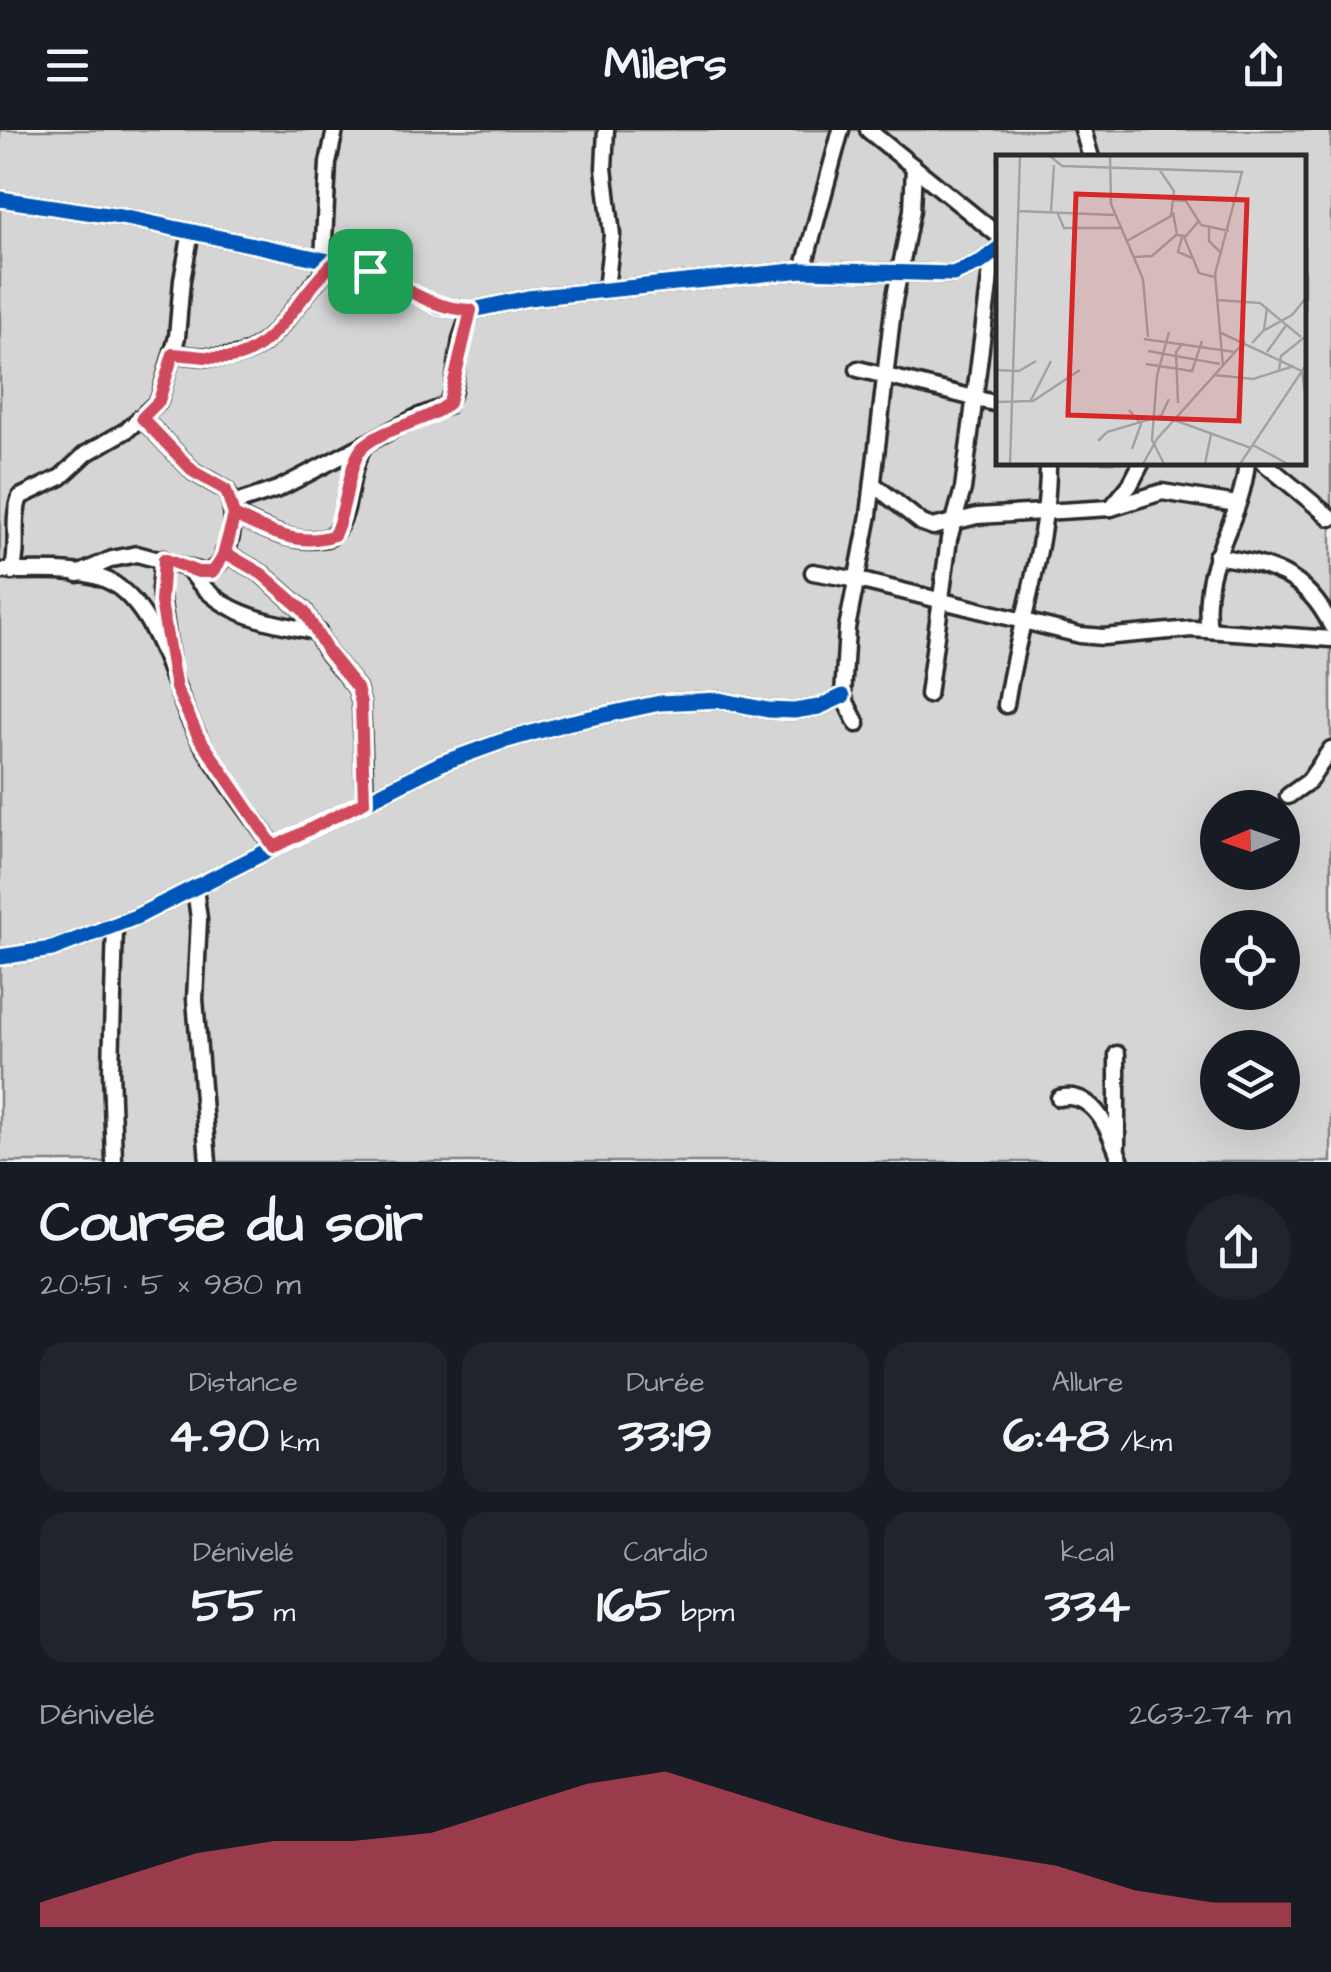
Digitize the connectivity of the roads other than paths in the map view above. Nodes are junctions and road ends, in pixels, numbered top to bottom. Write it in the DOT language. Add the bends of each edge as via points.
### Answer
graph roads {
  1 [pos="336,130"];
  2 [pos="606,130"];
  3 [pos="841,130"];
  4 [pos="868,130"];
  5 [pos="1082,130"];
  6 [pos="1090,155"];
  7 [pos="914,167"];
  8 [pos="0,199"];
  9 [pos="191,232"];
  10 [pos="996,233"];
  11 [pos="996,252"];
  12 [pos="329,261"];
  13 [pos="803,270"];
  14 [pos="899,274"];
  15 [pos="606,290"];
  16 [pos="471,310"];
  17 [pos="983,317"];
  18 [pos="996,323"];
  19 [pos="173,354"];
  20 [pos="858,369"];
  21 [pos="886,376"];
  22 [pos="973,398"];
  23 [pos="996,404"];
  24 [pos="142,418"];
  25 [pos="364,446"];
  26 [pos="1048,465"];
  27 [pos="1140,465"];
  28 [pos="1245,465"];
  29 [pos="1267,465"];
  30 [pos="874,484"];
  31 [pos="1237,504"];
  32 [pos="1110,508"];
  33 [pos="234,509"];
  34 [pos="1045,512"];
  35 [pos="1331,518"];
  36 [pos="954,522"];
  37 [pos="224,552"];
  38 [pos="1216,556"];
  39 [pos="164,559"];
  40 [pos="190,569"];
  41 [pos="6,572"];
  42 [pos="813,572"];
  43 [pos="78,574"];
  44 [pos="858,580"];
  45 [pos="940,602"];
  46 [pos="1023,623"];
  47 [pos="1331,625"];
  48 [pos="1209,630"];
  49 [pos="318,632"];
  50 [pos="1331,639"];
  51 [pos="173,678"];
  52 [pos="928,695"];
  53 [pos="844,696"];
  54 [pos="1006,705"];
  55 [pos="858,724"];
  56 [pos="1331,749"];
  57 [pos="1296,790"];
  58 [pos="364,802"];
  59 [pos="274,847"];
  60 [pos="195,888"];
  61 [pos="115,926"];
  62 [pos="0,958"];
  63 [pos="1117,1054"];
  64 [pos="1059,1098"];
  65 [pos="1119,1157"];
  66 [pos="114,1162"];
  67 [pos="208,1162"];
  1 -- 12 [label="street" via="328,164"];
  2 -- 15 [label="street" via="612,235"];
  3 -- 13 [label="street"];
  4 -- 7 [label="street"];
  5 -- 6 [label="street"];
  7 -- 10 [label="street"];
  7 -- 14 [label="street"];
  8 -- 9 [label="street"];
  9 -- 12 [label="street"];
  9 -- 19 [label="street"];
  11 -- 14 [label="street" via="952,274"];
  11 -- 17 [label="street"];
  12 -- 16 [label="street" via="370,271 439,307"];
  12 -- 19 [label="street" via="279,327 252,350 229,358"];
  13 -- 14 [label="street"];
  13 -- 15 [label="street"];
  14 -- 21 [label="street"];
  15 -- 16 [label="street"];
  16 -- 25 [label="street" via="449,403"];
  17 -- 18 [label="street"];
  17 -- 22 [label="street"];
  19 -- 24 [label="street" via="159,401"];
  20 -- 21 [label="street"];
  21 -- 22 [label="street"];
  21 -- 30 [label="street"];
  22 -- 23 [label="street"];
  22 -- 36 [label="street"];
  24 -- 33 [label="street" via="194,472 226,490"];
  24 -- 41 [label="street" via="86,453 61,478 20,497 18,546"];
  25 -- 33 [label="street"];
  25 -- 33 [label="street" via="330,537 296,539"];
  26 -- 34 [label="street"];
  27 -- 32 [label="street"];
  28 -- 31 [label="street"];
  29 -- 35 [label="street"];
  30 -- 36 [label="street" via="922,523"];
  30 -- 44 [label="street"];
  31 -- 32 [label="street" via="1162,492"];
  31 -- 38 [label="street"];
  32 -- 34 [label="street"];
  33 -- 37 [label="street"];
  34 -- 36 [label="street"];
  34 -- 46 [label="street"];
  36 -- 45 [label="street"];
  37 -- 40 [label="street" via="212,572"];
  37 -- 49 [label="street" via="262,574"];
  38 -- 47 [label="street" via="1266,566 1297,581"];
  38 -- 48 [label="street" via="1208,578"];
  39 -- 40 [label="street"];
  39 -- 43 [label="street" via="127,556"];
  39 -- 51 [label="street" via="161,602"];
  40 -- 49 [label="street" via="209,596 230,609"];
  41 -- 43 [label="street"];
  42 -- 44 [label="street"];
  43 -- 51 [label="street" via="110,582 142,612"];
  44 -- 45 [label="street"];
  44 -- 53 [label="street" via="847,628"];
  45 -- 46 [label="street"];
  45 -- 52 [label="street"];
  46 -- 48 [label="street" via="1103,637"];
  46 -- 54 [label="street"];
  48 -- 50 [label="street"];
  49 -- 58 [label="street" via="360,696"];
  51 -- 59 [label="street" via="198,736"];
  53 -- 55 [label="street"];
  53 -- 58 [label="street" via="794,711 703,699 608,714 466,753"];
  56 -- 57 [label="street"];
  58 -- 59 [label="street"];
  59 -- 60 [label="street"];
  60 -- 61 [label="street"];
  60 -- 67 [label="street" via="195,999"];
  61 -- 62 [label="street" via="52,949"];
  61 -- 66 [label="street"];
  63 -- 65 [label="street"];
  64 -- 65 [label="street" via="1089,1103"];
}
